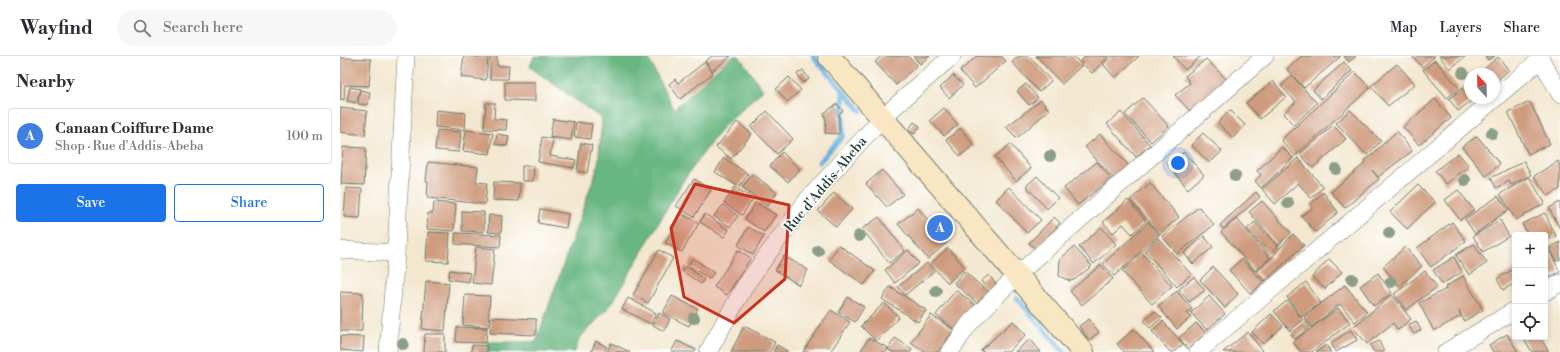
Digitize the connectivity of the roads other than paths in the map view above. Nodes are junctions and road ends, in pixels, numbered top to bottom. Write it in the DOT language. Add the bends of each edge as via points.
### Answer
graph roads {
  1 [pos="406,56"];
  2 [pos="829,56"];
  3 [pos="952,56"];
  4 [pos="1265,56"];
  5 [pos="1540,58"];
  6 [pos="1560,94"];
  7 [pos="882,118"];
  8 [pos="340,250"];
  9 [pos="396,253"];
  10 [pos="1017,275"];
  11 [pos="1560,283"];
  12 [pos="1548,290"];
  13 [pos="1512,312"];
  14 [pos="388,352"];
  15 [pos="708,352"];
  16 [pos="950,352"];
  17 [pos="1083,352"];
  18 [pos="1198,352"];
  19 [pos="1446,352"];
  1 -- 9 [label="street"];
  2 -- 7 [label="street"];
  3 -- 7 [label="street, Rue d'Addis-Abeba"];
  4 -- 10 [label="street"];
  5 -- 6 [label="street"];
  5 -- 18 [label="street"];
  7 -- 10 [label="street"];
  7 -- 15 [label="street, Rue d'Addis-Abeba" via="808,199 746,284"];
  8 -- 9 [label="street"];
  9 -- 14 [label="street"];
  10 -- 16 [label="street" via="970,324"];
  10 -- 17 [label="street"];
  11 -- 12 [label="street"];
  13 -- 19 [label="street"];
}
